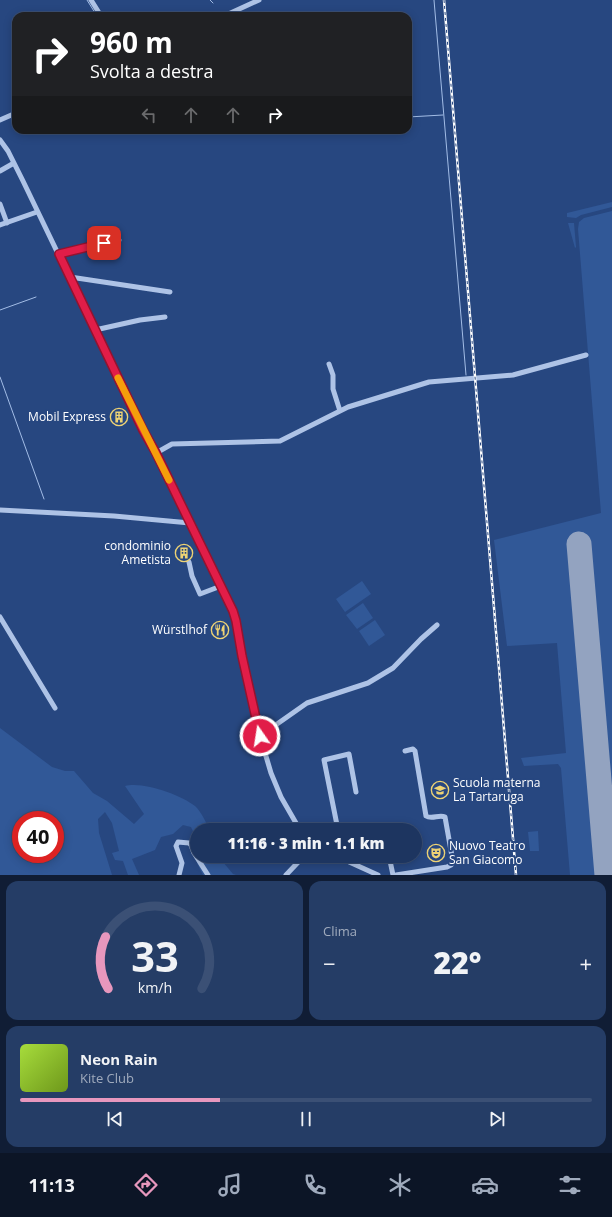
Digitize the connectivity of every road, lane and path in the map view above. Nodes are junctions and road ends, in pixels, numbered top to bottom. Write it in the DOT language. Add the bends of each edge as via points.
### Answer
graph roads {
  1 [pos="91,0"];
  2 [pos="259,0"];
  3 [pos="98,12"];
  4 [pos="233,12"];
  5 [pos="12,115"];
  6 [pos="0,120"];
  7 [pos="0,140"];
  8 [pos="14,163"];
  9 [pos="0,171"];
  10 [pos="0,204"];
  11 [pos="37,212"];
  12 [pos="7,223"];
  13 [pos="0,225"];
  14 [pos="119,240"];
  15 [pos="59,254"];
  16 [pos="70,277"];
  17 [pos="170,292"];
  18 [pos="165,317"];
  19 [pos="95,330"];
  20 [pos="586,355"];
  21 [pos="329,364"];
  22 [pos="340,411"];
  23 [pos="156,453"];
  24 [pos="0,510"];
  25 [pos="190,523"];
  26 [pos="189,562"];
  27 [pos="221,586"];
  28 [pos="0,617"];
  29 [pos="437,625"];
  30 [pos="55,708"];
  31 [pos="260,736"];
  32 [pos="405,751"];
  33 [pos="356,792"];
  34 [pos="296,823"];
  35 [pos="337,823"];
  36 [pos="297,863"];
  37 [pos="356,863"];
  38 [pos="390,863"];
  39 [pos="179,875"];
  40 [pos="208,875"];
  41 [pos="286,875"];
  42 [pos="378,875"];
  43 [pos="393,875"];
  44 [pos="396,875"];
  1 -- 3 [label="street"];
  2 -- 4 [label="street"];
  5 -- 6 [label="street"];
  7 -- 8 [label="street"];
  8 -- 9 [label="street"];
  8 -- 11 [label="street"];
  10 -- 12 [label="street"];
  11 -- 12 [label="street"];
  11 -- 15 [label="street"];
  12 -- 13 [label="street"];
  14 -- 15 [label="street"];
  15 -- 16 [label="street"];
  16 -- 17 [label="street"];
  16 -- 19 [label="street"];
  18 -- 19 [label="street"];
  19 -- 23 [label="street"];
  20 -- 22 [label="street" via="513,375 429,382"];
  21 -- 22 [label="street"];
  22 -- 23 [label="street" via="280,441 172,444"];
  23 -- 25 [label="street"];
  24 -- 25 [label="street"];
  25 -- 27 [label="street"];
  26 -- 27 [label="street" via="200,593"];
  27 -- 31 [label="street" via="236,621"];
  28 -- 30 [label="street"];
  29 -- 31 [label="street" via="393,668 375,680 307,703"];
  31 -- 34 [label="street" via="271,773"];
  32 -- 44 [label="street" via="415,751 426,816 445,817 453,860 447,867"];
  33 -- 35 [label="street" via="349,754 324,760"];
  36 -- 41 [label="street"];
  37 -- 42 [label="street"];
  38 -- 43 [label="street"];
  39 -- 40 [label="street" via="182,863 176,846 178,842 191,845"];
}
